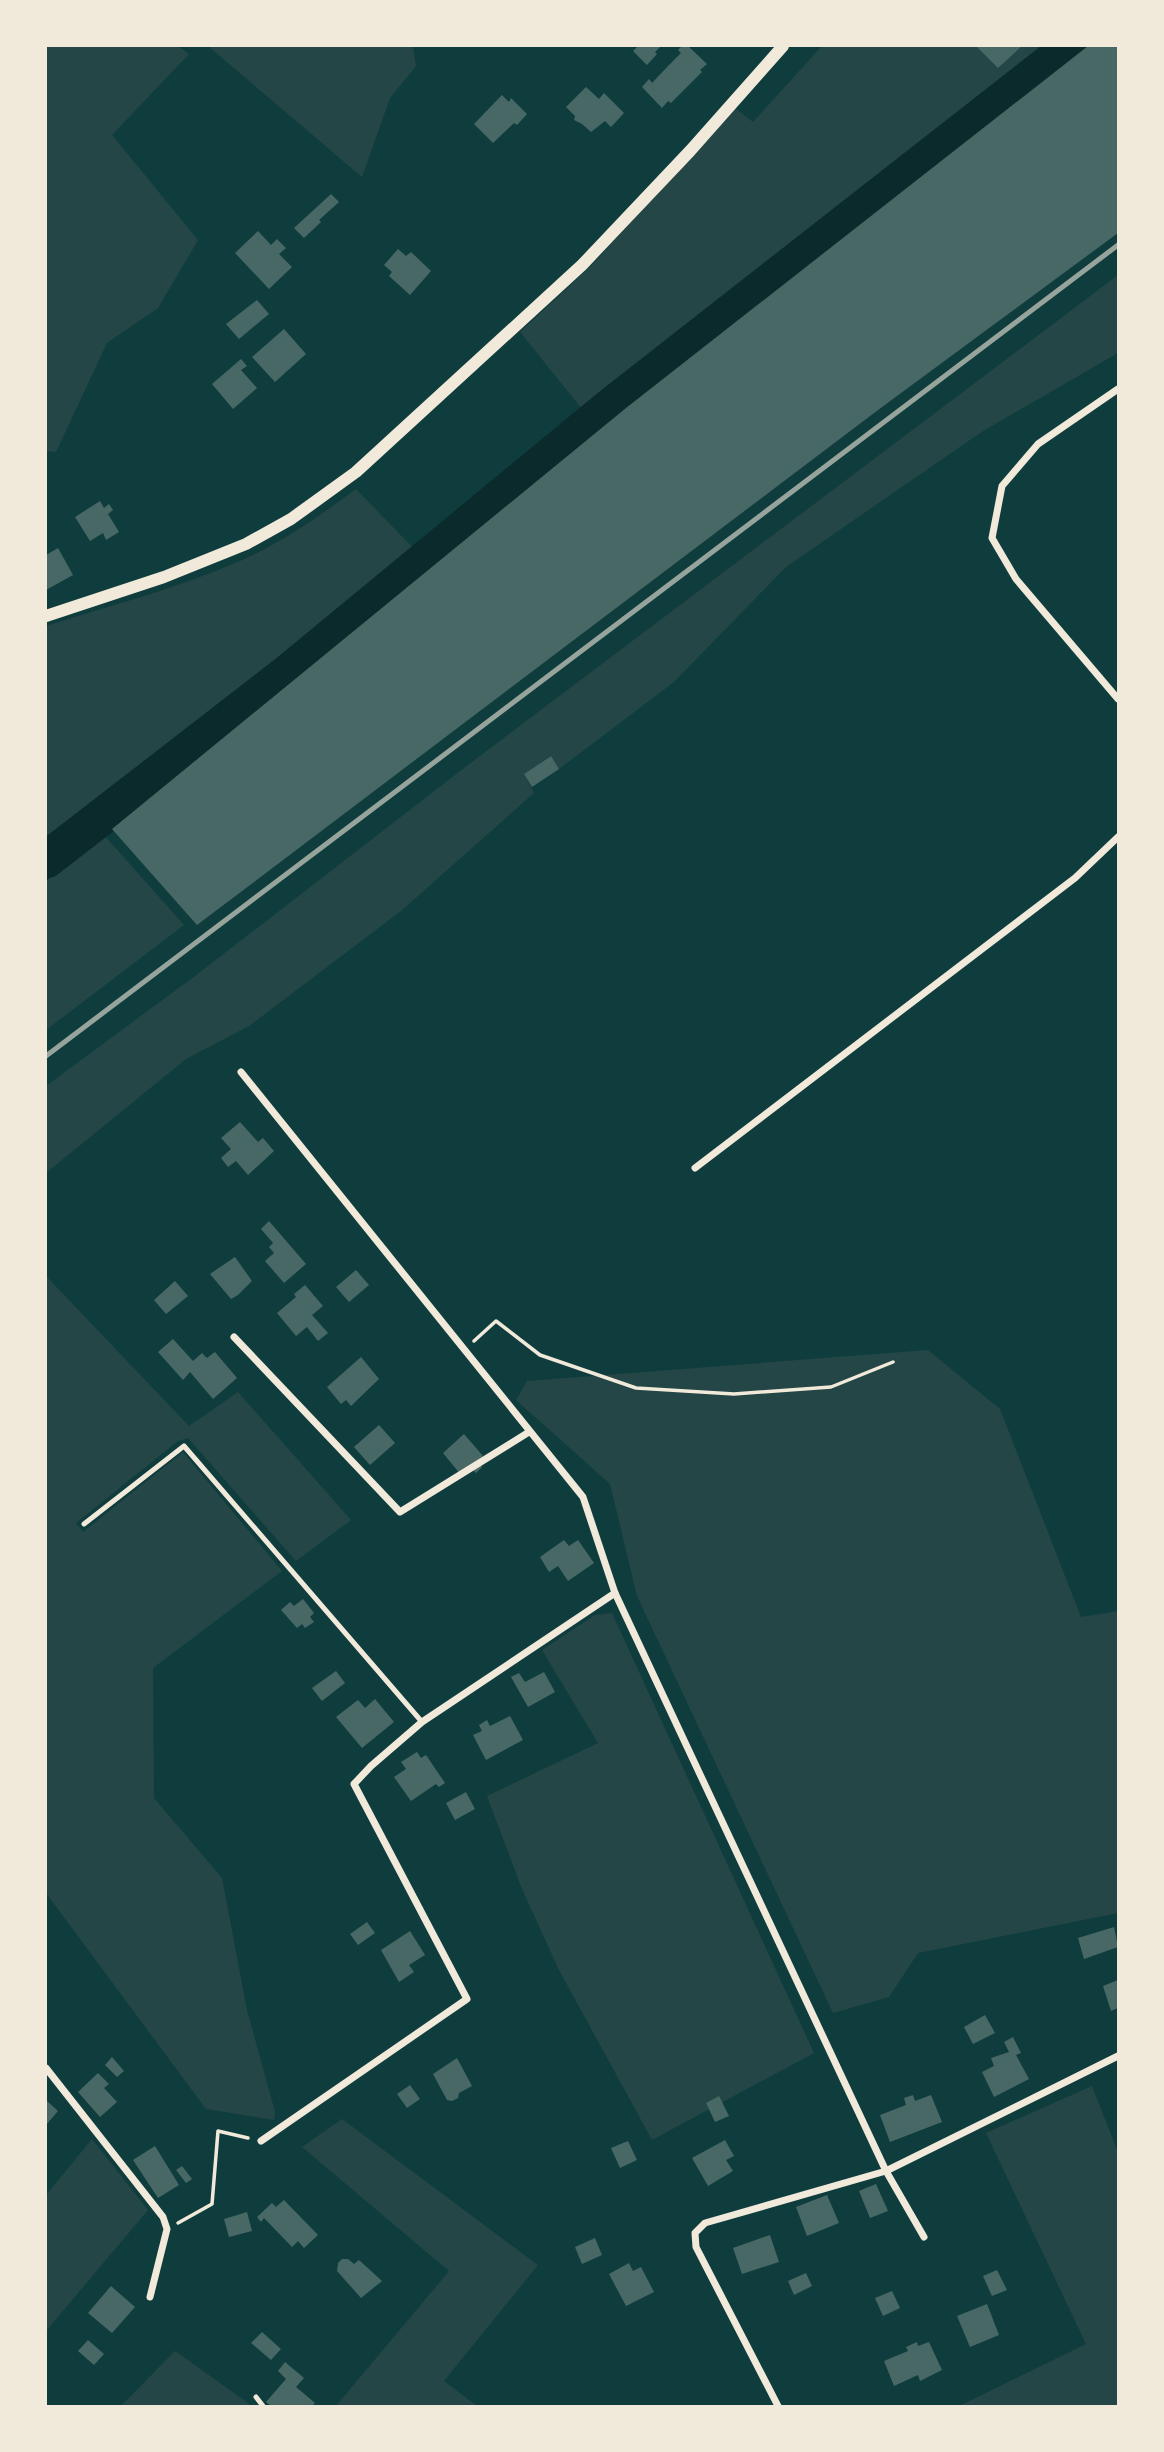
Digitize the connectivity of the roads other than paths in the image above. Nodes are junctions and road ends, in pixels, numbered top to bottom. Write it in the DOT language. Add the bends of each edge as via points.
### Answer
graph roads {
  1 [pos="783,46"];
  2 [pos="1118,389"];
  3 [pos="46,616"];
  4 [pos="1118,699"];
  5 [pos="1118,837"];
  6 [pos="241,1072"];
  7 [pos="695,1167"];
  8 [pos="234,1337"];
  9 [pos="529,1432"];
  10 [pos="84,1524"];
  11 [pos="615,1593"];
  12 [pos="422,1722"];
  13 [pos="1118,2056"];
  14 [pos="46,2068"];
  15 [pos="261,2141"];
  16 [pos="886,2171"];
  17 [pos="924,2237"];
  18 [pos="150,2297"];
  19 [pos="257,2397"];
  20 [pos="263,2406"];
  21 [pos="778,2406"];
  1 -- 3 [label="street" via="591,255 356,472 291,519 246,544"];
  2 -- 4 [label="street" via="1038,444 1011,475 1002,486 992,538 1016,579"];
  5 -- 7 [label="street" via="1076,878"];
  6 -- 9 [label="street"];
  8 -- 9 [label="street" via="400,1512"];
  9 -- 11 [label="street" via="583,1497"];
  10 -- 12 [label="lane" via="184,1446"];
  11 -- 12 [label="street"];
  11 -- 16 [label="street"];
  12 -- 15 [label="street" via="354,1784 467,1998"];
  13 -- 16 [label="street"];
  14 -- 18 [label="street" via="163,2217 167,2229"];
  16 -- 17 [label="street"];
  16 -- 21 [label="street" via="705,2223 695,2233 696,2247"];
  19 -- 20 [label="lane"];
}
